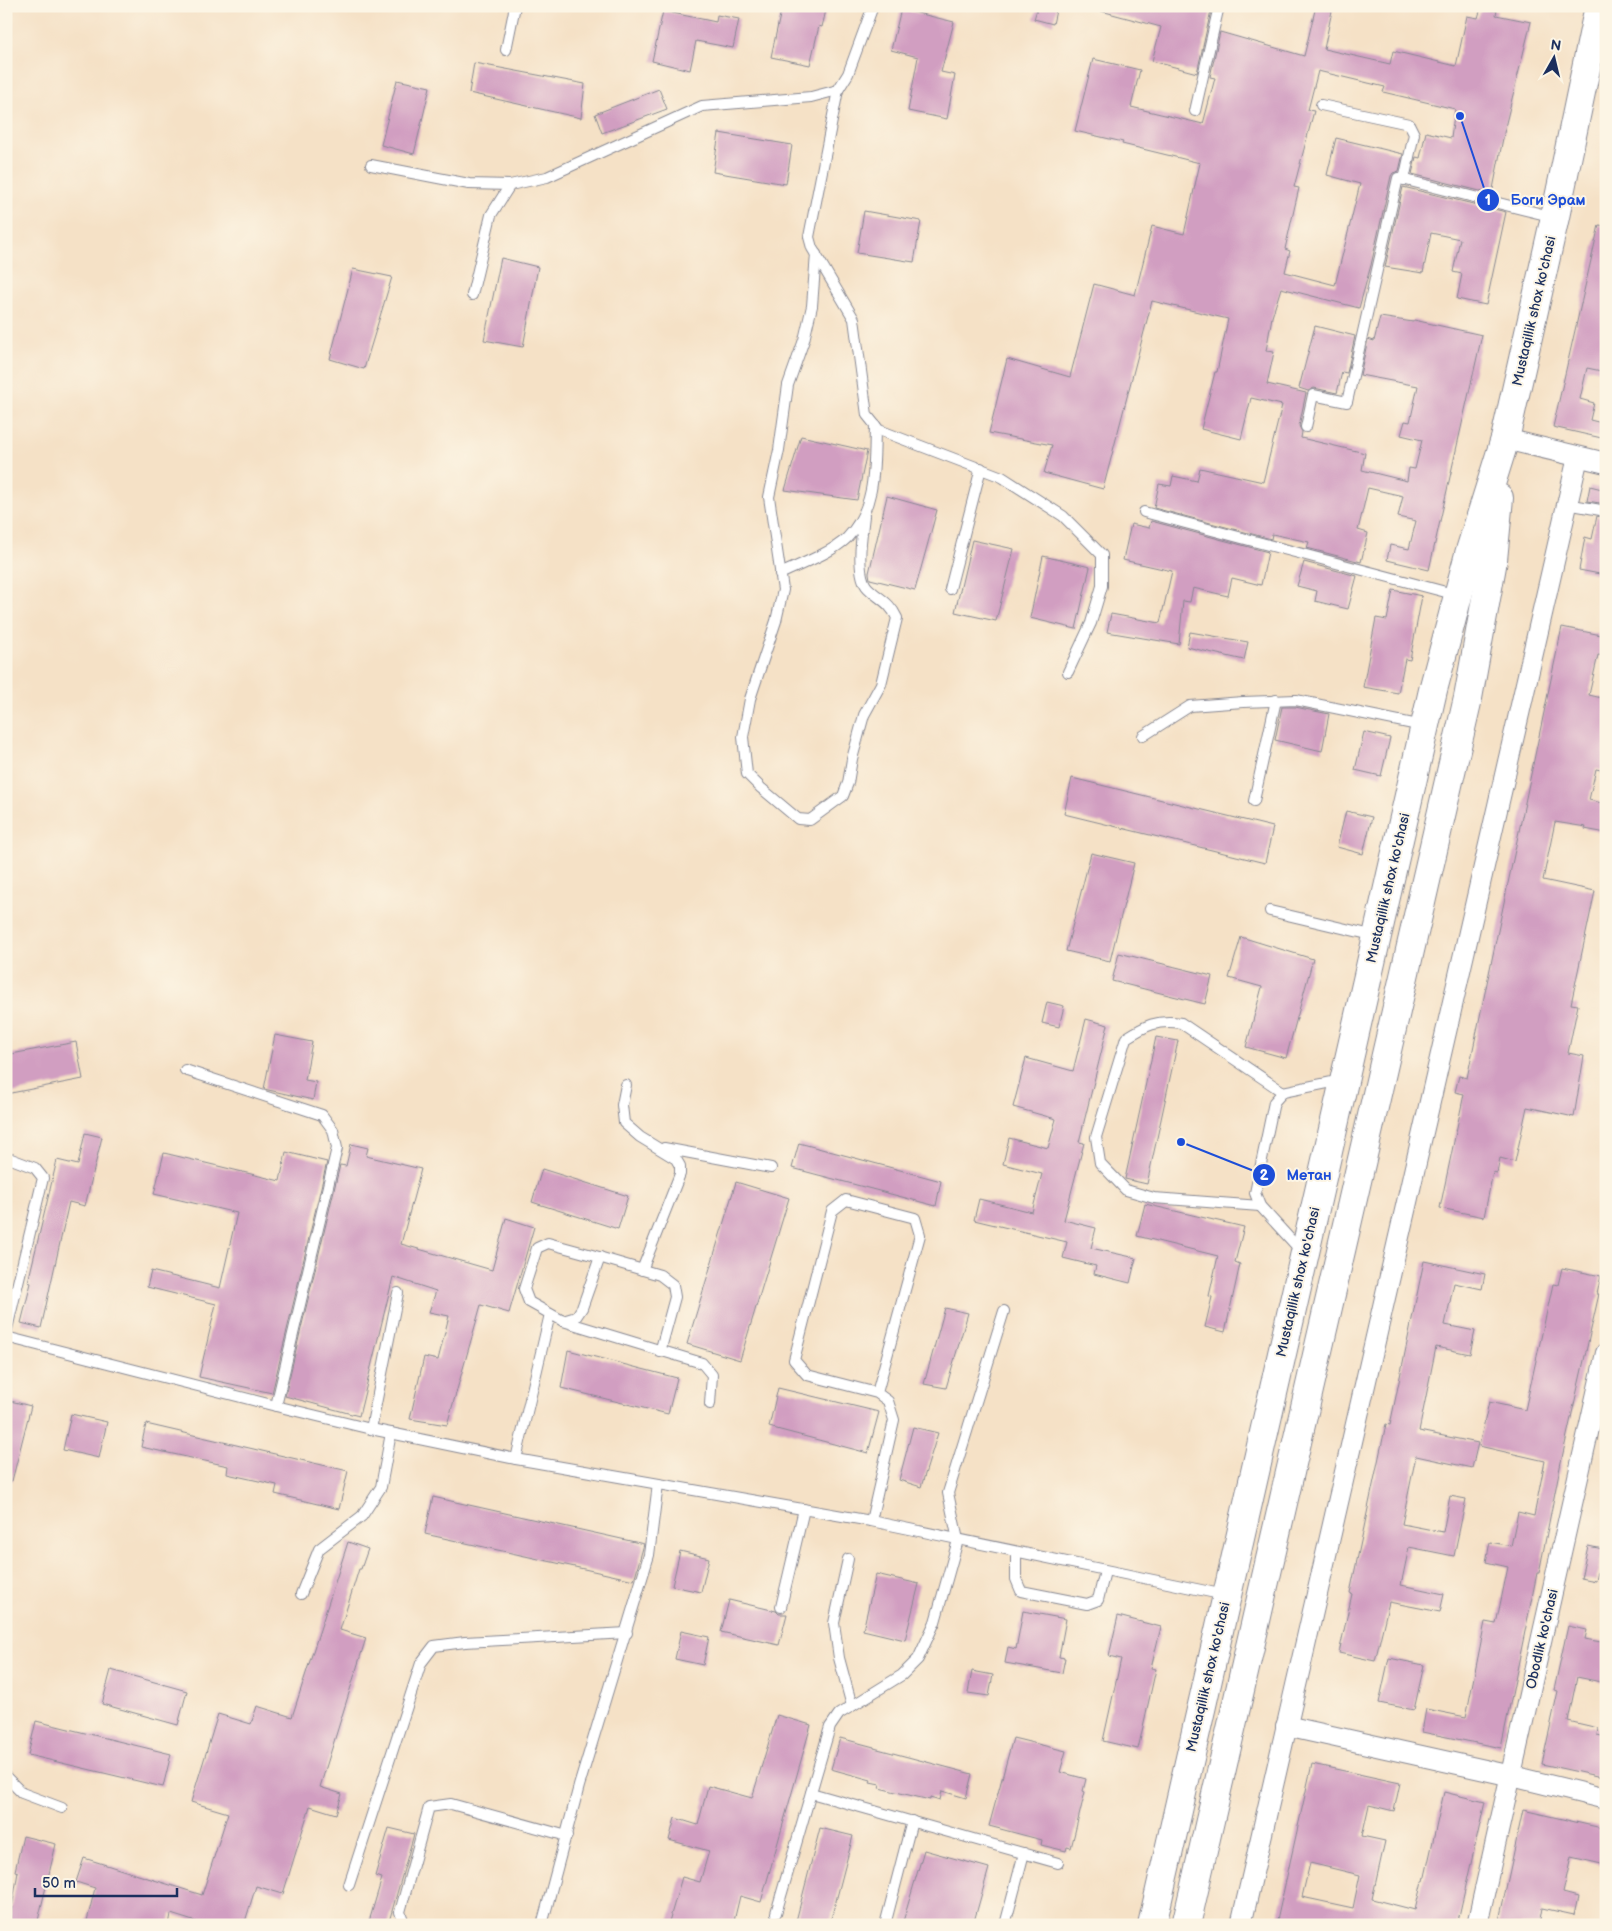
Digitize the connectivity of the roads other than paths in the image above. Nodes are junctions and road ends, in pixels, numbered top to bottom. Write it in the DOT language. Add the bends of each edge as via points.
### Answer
graph roads {
  1 [pos="515,6"];
  2 [pos="873,6"];
  3 [pos="1219,6"];
  4 [pos="1599,6"];
  5 [pos="506,50"];
  6 [pos="838,90"];
  7 [pos="1321,105"];
  8 [pos="1195,111"];
  9 [pos="371,165"];
  10 [pos="1404,180"];
  11 [pos="510,185"];
  12 [pos="1555,217"];
  13 [pos="816,254"];
  14 [pos="472,295"];
  15 [pos="875,426"];
  16 [pos="1306,427"];
  17 [pos="1505,439"];
  18 [pos="1578,457"];
  19 [pos="1606,464"];
  20 [pos="981,468"];
  21 [pos="1567,504"];
  22 [pos="1606,511"];
  23 [pos="1144,512"];
  24 [pos="864,516"];
  25 [pos="780,574"];
  26 [pos="950,589"];
  27 [pos="1458,596"];
  28 [pos="1068,672"];
  29 [pos="1276,700"];
  30 [pos="1425,726"];
  31 [pos="1143,736"];
  32 [pos="1254,801"];
  33 [pos="1270,911"];
  34 [pos="1377,936"];
  35 [pos="185,1070"];
  36 [pos="1344,1080"];
  37 [pos="626,1085"];
  38 [pos="1283,1092"];
  39 [pos="659,1147"];
  40 [pos="6,1157"];
  41 [pos="771,1168"];
  42 [pos="1260,1206"];
  43 [pos="1304,1255"];
  44 [pos="600,1257"];
  45 [pos="642,1270"];
  46 [pos="398,1293"];
  47 [pos="1004,1311"];
  48 [pos="550,1314"];
  49 [pos="563,1321"];
  50 [pos="6,1333"];
  51 [pos="6,1337"];
  52 [pos="660,1352"];
  53 [pos="1606,1353"];
  54 [pos="877,1393"];
  55 [pos="710,1404"];
  56 [pos="276,1406"];
  57 [pos="371,1429"];
  58 [pos="391,1433"];
  59 [pos="516,1459"];
  60 [pos="658,1484"];
  61 [pos="804,1509"];
  62 [pos="871,1521"];
  63 [pos="958,1540"];
  64 [pos="1016,1552"];
  65 [pos="848,1559"];
  66 [pos="1105,1570"];
  67 [pos="301,1594"];
  68 [pos="1227,1595"];
  69 [pos="781,1607"];
  70 [pos="627,1633"];
  71 [pos="852,1706"];
  72 [pos="1286,1726"];
  73 [pos="1512,1776"];
  74 [pos="6,1777"];
  75 [pos="811,1793"];
  76 [pos="1606,1799"];
  77 [pos="62,1808"];
  78 [pos="1176,1817"];
  79 [pos="912,1821"];
  80 [pos="1208,1825"];
  81 [pos="567,1836"];
  82 [pos="1024,1853"];
  83 [pos="1058,1863"];
  84 [pos="349,1886"];
  85 [pos="776,1913"];
  86 [pos="412,1925"];
  87 [pos="542,1925"];
  88 [pos="885,1925"];
  89 [pos="1005,1925"];
  90 [pos="1152,1925"];
  91 [pos="1186,1925"];
  92 [pos="1241,1925"];
  93 [pos="1477,1925"];
  1 -- 5 [label="lane"];
  2 -- 6 [label="lane" via="848,74"];
  3 -- 8 [label="lane"];
  4 -- 12 [label="main road, Mustaqillik shox ko'chasi"];
  6 -- 11 [label="lane" via="811,97 702,106 547,177"];
  6 -- 13 [label="lane" via="809,237"];
  7 -- 10 [label="lane" via="1409,124 1414,134"];
  9 -- 11 [label="lane" via="469,184"];
  10 -- 12 [label="lane"];
  10 -- 16 [label="lane" via="1398,178 1346,402 1313,395"];
  11 -- 14 [label="lane" via="491,215"];
  12 -- 17 [label="main road, Mustaqillik shox ko'chasi"];
  13 -- 15 [label="lane" via="854,319 867,415"];
  13 -- 25 [label="lane" via="812,306 788,385 769,498"];
  15 -- 20 [label="lane"];
  15 -- 24 [label="lane" via="873,489"];
  17 -- 18 [label="street"];
  17 -- 27 [label="main road, Mustaqillik shox ko'chasi"];
  17 -- 80 [label="main road, Mustaqillik shox ko'chasi" via="1493,560 1468,698"];
  18 -- 19 [label="street"];
  18 -- 21 [label="street"];
  20 -- 26 [label="lane"];
  20 -- 28 [label="lane" via="1002,477 1062,516 1102,555 1102,586 1091,623"];
  21 -- 22 [label="lane"];
  21 -- 72 [label="street"];
  23 -- 27 [label="lane"];
  24 -- 25 [label="lane" via="847,538 823,554"];
  24 -- 25 [label="lane" via="860,548 866,586 893,608 897,618 881,684 864,715 843,796 810,820 798,818 747,774 743,737 750,699 776,622 783,590"];
  27 -- 30 [label="main road, Mustaqillik shox ko'chasi"];
  29 -- 30 [label="lane" via="1296,700"];
  29 -- 31 [label="lane" via="1190,706"];
  29 -- 32 [label="lane"];
  30 -- 34 [label="main road, Mustaqillik shox ko'chasi"];
  33 -- 34 [label="lane"];
  34 -- 36 [label="main road, Mustaqillik shox ko'chasi"];
  35 -- 56 [label="lane" via="322,1115 333,1130 338,1148"];
  36 -- 38 [label="lane"];
  36 -- 43 [label="main road, Mustaqillik shox ko'chasi"];
  37 -- 39 [label="lane" via="622,1106 624,1123"];
  38 -- 42 [label="lane" via="1274,1102 1255,1193"];
  38 -- 42 [label="lane" via="1181,1022 1166,1020 1146,1026 1126,1038 1096,1137 1100,1163 1126,1190 1154,1198"];
  39 -- 41 [label="lane"];
  39 -- 45 [label="lane" via="676,1159 680,1174"];
  40 -- 50 [label="lane" via="35,1168 44,1178"];
  42 -- 43 [label="lane"];
  43 -- 68 [label="main road, Mustaqillik shox ko'chasi"];
  44 -- 45 [label="lane"];
  44 -- 48 [label="lane" via="548,1243 537,1248 524,1288 528,1302"];
  44 -- 49 [label="lane" via="582,1308 576,1317"];
  45 -- 52 [label="lane" via="660,1275 673,1285 675,1297"];
  46 -- 57 [label="lane"];
  47 -- 63 [label="lane" via="948,1494"];
  48 -- 49 [label="lane"];
  48 -- 59 [label="lane"];
  49 -- 52 [label="lane"];
  51 -- 56 [label="lane"];
  52 -- 55 [label="lane" via="702,1363 712,1375"];
  53 -- 73 [label="street, Obodlik ko'chasi"];
  54 -- 54 [label="lane" via="807,1374 794,1360 832,1211 846,1200 914,1218 920,1235"];
  54 -- 62 [label="lane" via="888,1401 894,1420"];
  56 -- 57 [label="lane"];
  57 -- 58 [label="lane"];
  58 -- 59 [label="lane"];
  58 -- 67 [label="lane" via="380,1487 362,1516 319,1550"];
  59 -- 60 [label="lane"];
  60 -- 61 [label="lane"];
  60 -- 70 [label="lane" via="649,1555"];
  61 -- 62 [label="lane"];
  61 -- 69 [label="lane"];
  62 -- 63 [label="lane"];
  63 -- 64 [label="lane"];
  63 -- 71 [label="lane" via="934,1622 918,1659 902,1675"];
  64 -- 66 [label="lane"];
  64 -- 66 [label="lane" via="1016,1579 1021,1591 1087,1604 1098,1600"];
  65 -- 71 [label="lane" via="834,1623 839,1658"];
  66 -- 68 [label="lane"];
  68 -- 78 [label="main road, Mustaqillik shox ko'chasi"];
  70 -- 81 [label="lane"];
  70 -- 84 [label="lane" via="434,1646 420,1663"];
  71 -- 75 [label="lane" via="838,1714 830,1727"];
  72 -- 73 [label="street"];
  72 -- 92 [label="street"];
  73 -- 76 [label="street"];
  73 -- 93 [label="street, Obodlik ko'chasi"];
  74 -- 77 [label="lane" via="22,1792"];
  75 -- 79 [label="lane"];
  75 -- 85 [label="lane"];
  78 -- 80 [label="main road"];
  78 -- 90 [label="main road, Mustaqillik shox ko'chasi"];
  79 -- 82 [label="lane"];
  79 -- 88 [label="lane"];
  80 -- 91 [label="main road, Mustaqillik shox ko'chasi"];
  81 -- 86 [label="lane" via="451,1804 429,1807 400,1912 404,1923"];
  81 -- 87 [label="lane"];
  82 -- 83 [label="lane"];
  82 -- 89 [label="lane"];
}
